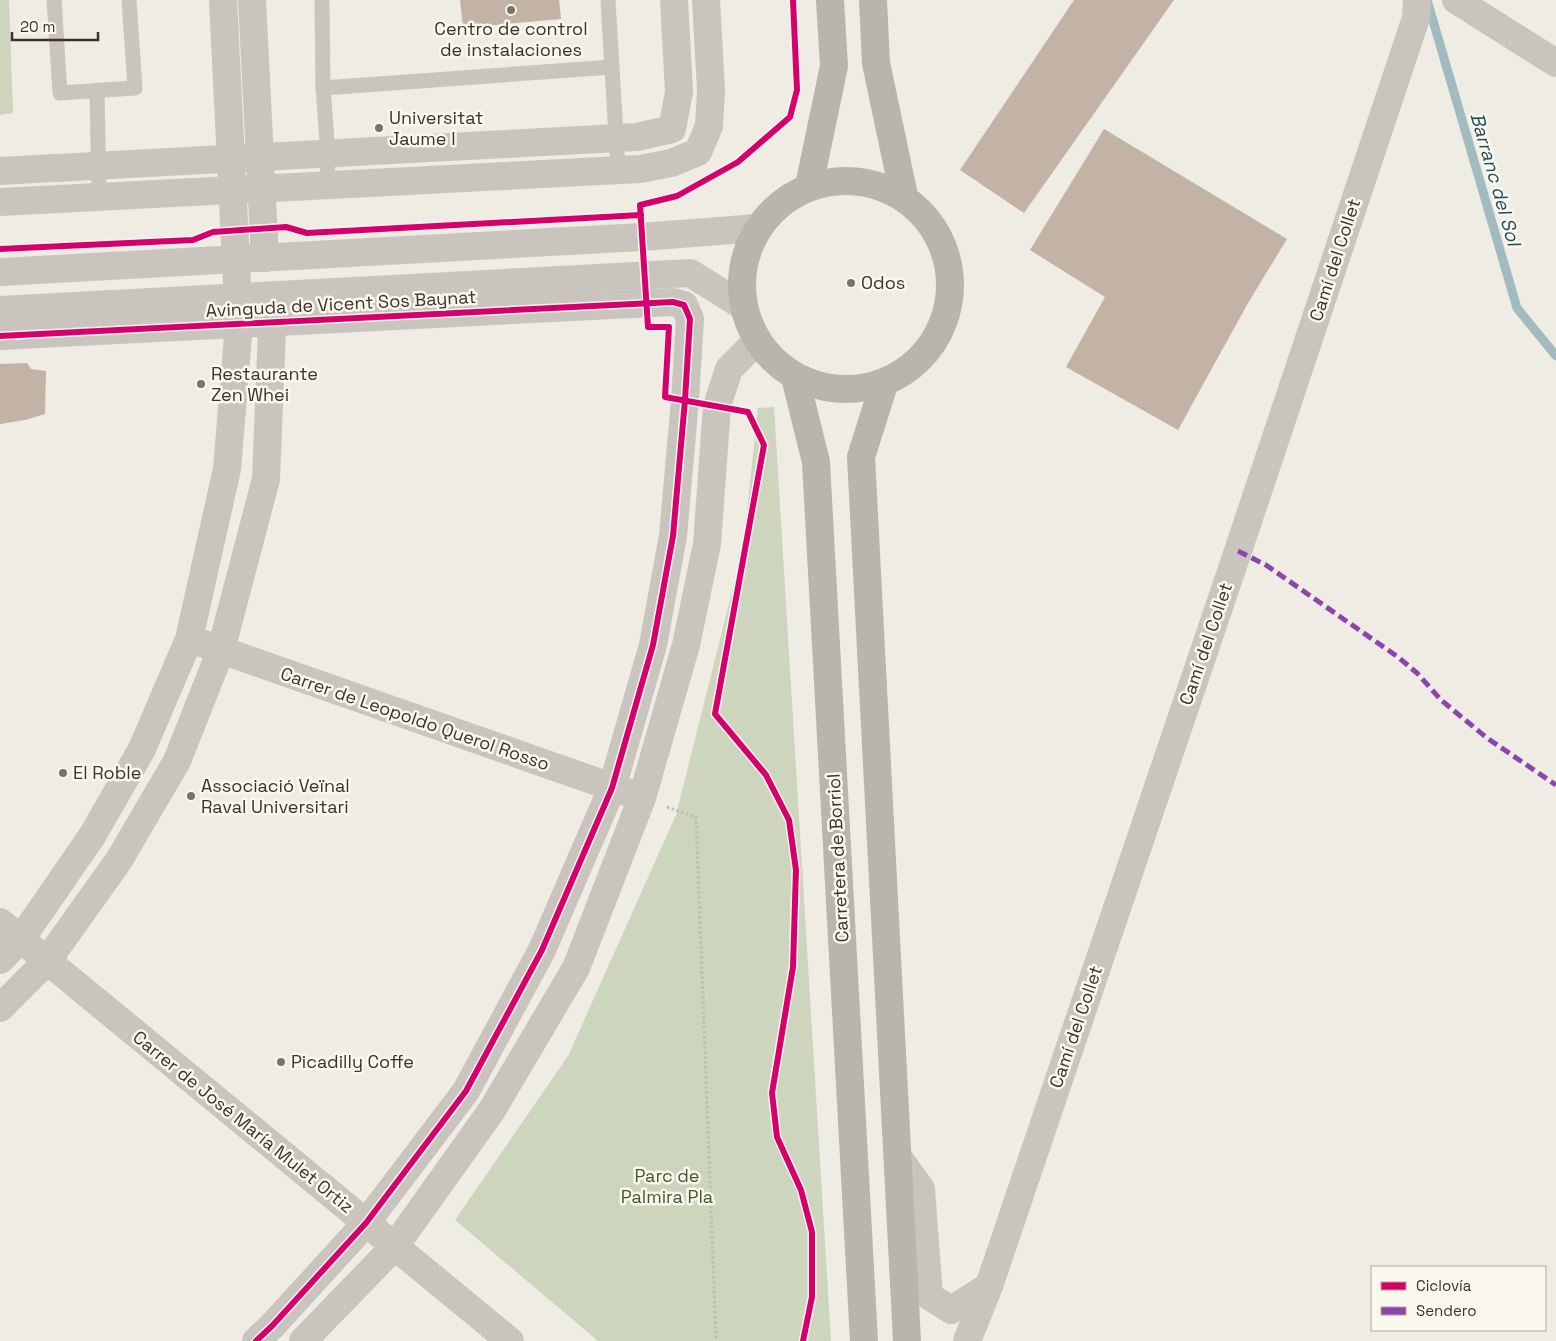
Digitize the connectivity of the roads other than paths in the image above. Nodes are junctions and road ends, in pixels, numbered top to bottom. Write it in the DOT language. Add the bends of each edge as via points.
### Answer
graph roads {
  1 [pos="54,0"];
  2 [pos="129,0"];
  3 [pos="223,0"];
  4 [pos="252,0"];
  5 [pos="322,0"];
  6 [pos="608,0"];
  7 [pos="674,0"];
  8 [pos="706,0"];
  9 [pos="830,0"];
  10 [pos="873,0"];
  11 [pos="1418,0"];
  12 [pos="1456,0"];
  13 [pos="1556,63"];
  14 [pos="612,67"];
  15 [pos="323,88"];
  16 [pos="97,90"];
  17 [pos="616,139"];
  18 [pos="328,154"];
  19 [pos="260,157"];
  20 [pos="231,158"];
  21 [pos="98,166"];
  22 [pos="618,170"];
  23 [pos="0,171"];
  24 [pos="326,185"];
  25 [pos="808,186"];
  26 [pos="262,189"];
  27 [pos="233,190"];
  28 [pos="904,196"];
  29 [pos="98,197"];
  30 [pos="0,202"];
  31 [pos="757,228"];
  32 [pos="265,258"];
  33 [pos="236,259"];
  34 [pos="0,272"];
  35 [pos="273,295"];
  36 [pos="238,297"];
  37 [pos="743,306"];
  38 [pos="0,310"];
  39 [pos="273,322"];
  40 [pos="239,324"];
  41 [pos="0,336"];
  42 [pos="757,341"];
  43 [pos="795,377"];
  44 [pos="884,384"];
  45 [pos="189,639"];
  46 [pos="221,650"];
  47 [pos="612,788"];
  48 [pos="642,798"];
  49 [pos="0,922"];
  50 [pos="21,939"];
  51 [pos="0,960"];
  52 [pos="47,961"];
  53 [pos="0,1008"];
  54 [pos="898,1157"];
  55 [pos="366,1223"];
  56 [pos="395,1246"];
  57 [pos="989,1286"];
  58 [pos="256,1341"];
  59 [pos="303,1341"];
  60 [pos="510,1341"];
  61 [pos="864,1341"];
  62 [pos="907,1341"];
  63 [pos="967,1341"];
  1 -- 16 [label="lane" via="60,93"];
  2 -- 16 [label="lane" via="135,88"];
  3 -- 20 [label="street, Avinguda de Vicent Sos Baynat"];
  4 -- 19 [label="street"];
  5 -- 15 [label="lane"];
  6 -- 14 [label="lane"];
  7 -- 17 [label="street" via="679,92 672,129"];
  8 -- 22 [label="street" via="711,90 709,126 698,152 671,163 640,170"];
  9 -- 25 [label="main road" via="834,66"];
  10 -- 28 [label="main road" via="876,62"];
  11 -- 57 [label="street, Camí del Collet" via="1416,18"];
  12 -- 13 [label="street"];
  14 -- 15 [label="lane"];
  14 -- 17 [label="lane"];
  15 -- 18 [label="lane"];
  16 -- 21 [label="lane"];
  17 -- 18 [label="street"];
  17 -- 22 [label="lane"];
  18 -- 19 [label="street"];
  18 -- 24 [label="lane"];
  19 -- 20 [label="street"];
  19 -- 26 [label="street"];
  20 -- 21 [label="street"];
  20 -- 27 [label="street, Avinguda de Vicent Sos Baynat"];
  21 -- 23 [label="street"];
  21 -- 29 [label="lane"];
  22 -- 24 [label="street"];
  24 -- 26 [label="street"];
  25 -- 28 [label="main road" via="857,180"];
  25 -- 31 [label="main road" via="780,203"];
  26 -- 27 [label="street"];
  26 -- 32 [label="street"];
  27 -- 29 [label="street"];
  27 -- 33 [label="street, Avinguda de Vicent Sos Baynat"];
  28 -- 44 [label="main road" via="942,240 951,297 930,350"];
  29 -- 30 [label="street"];
  31 -- 32 [label="street"];
  31 -- 37 [label="main road" via="742,266"];
  32 -- 33 [label="street"];
  33 -- 34 [label="street"];
  33 -- 36 [label="street, Avinguda de Vicent Sos Baynat"];
  35 -- 36 [label="street, Avinguda de Vicent Sos Baynat"];
  35 -- 37 [label="street, Avinguda de Vicent Sos Baynat" via="690,273"];
  35 -- 39 [label="street"];
  36 -- 38 [label="street, Avinguda de Vicent Sos Baynat"];
  36 -- 40 [label="street"];
  37 -- 42 [label="main road"];
  39 -- 40 [label="street, Avinguda de Vicent Sos Baynat"];
  39 -- 46 [label="street" via="266,479"];
  39 -- 47 [label="street, Avinguda de Vicent Sos Baynat" via="673,302 684,305 690,319 672,536 653,646"];
  40 -- 41 [label="street, Avinguda de Vicent Sos Baynat"];
  40 -- 45 [label="street" via="227,469"];
  42 -- 43 [label="main road"];
  42 -- 48 [label="street" via="729,369 718,406 707,544 686,646"];
  43 -- 44 [label="main road" via="838,390"];
  43 -- 61 [label="main road, Carretera de Borriol" via="816,462"];
  44 -- 54 [label="main road" via="861,457"];
  45 -- 46 [label="street, Carrer de Leopoldo Querol Rosso"];
  45 -- 50 [label="street" via="142,749 92,836"];
  46 -- 47 [label="street, Carrer de Leopoldo Querol Rosso"];
  46 -- 52 [label="street" via="177,761 119,860"];
  47 -- 48 [label="street, Carrer de Leopoldo Querol Rosso"];
  47 -- 55 [label="street" via="542,950 466,1091"];
  48 -- 56 [label="street" via="576,968 492,1110"];
  49 -- 50 [label="street, Carrer de José María Mulet Ortiz"];
  50 -- 51 [label="street"];
  50 -- 52 [label="street, Carrer de José María Mulet Ortiz"];
  52 -- 53 [label="street"];
  52 -- 55 [label="street, Carrer de José María Mulet Ortiz"];
  54 -- 57 [label="street" via="920,1189 929,1296 951,1310"];
  54 -- 62 [label="main road"];
  55 -- 56 [label="street, Carrer de José María Mulet Ortiz"];
  55 -- 58 [label="street"];
  56 -- 59 [label="street"];
  56 -- 60 [label="street, Carrer de José María Mulet Ortiz"];
  57 -- 63 [label="street, Camí del Collet"];
}
